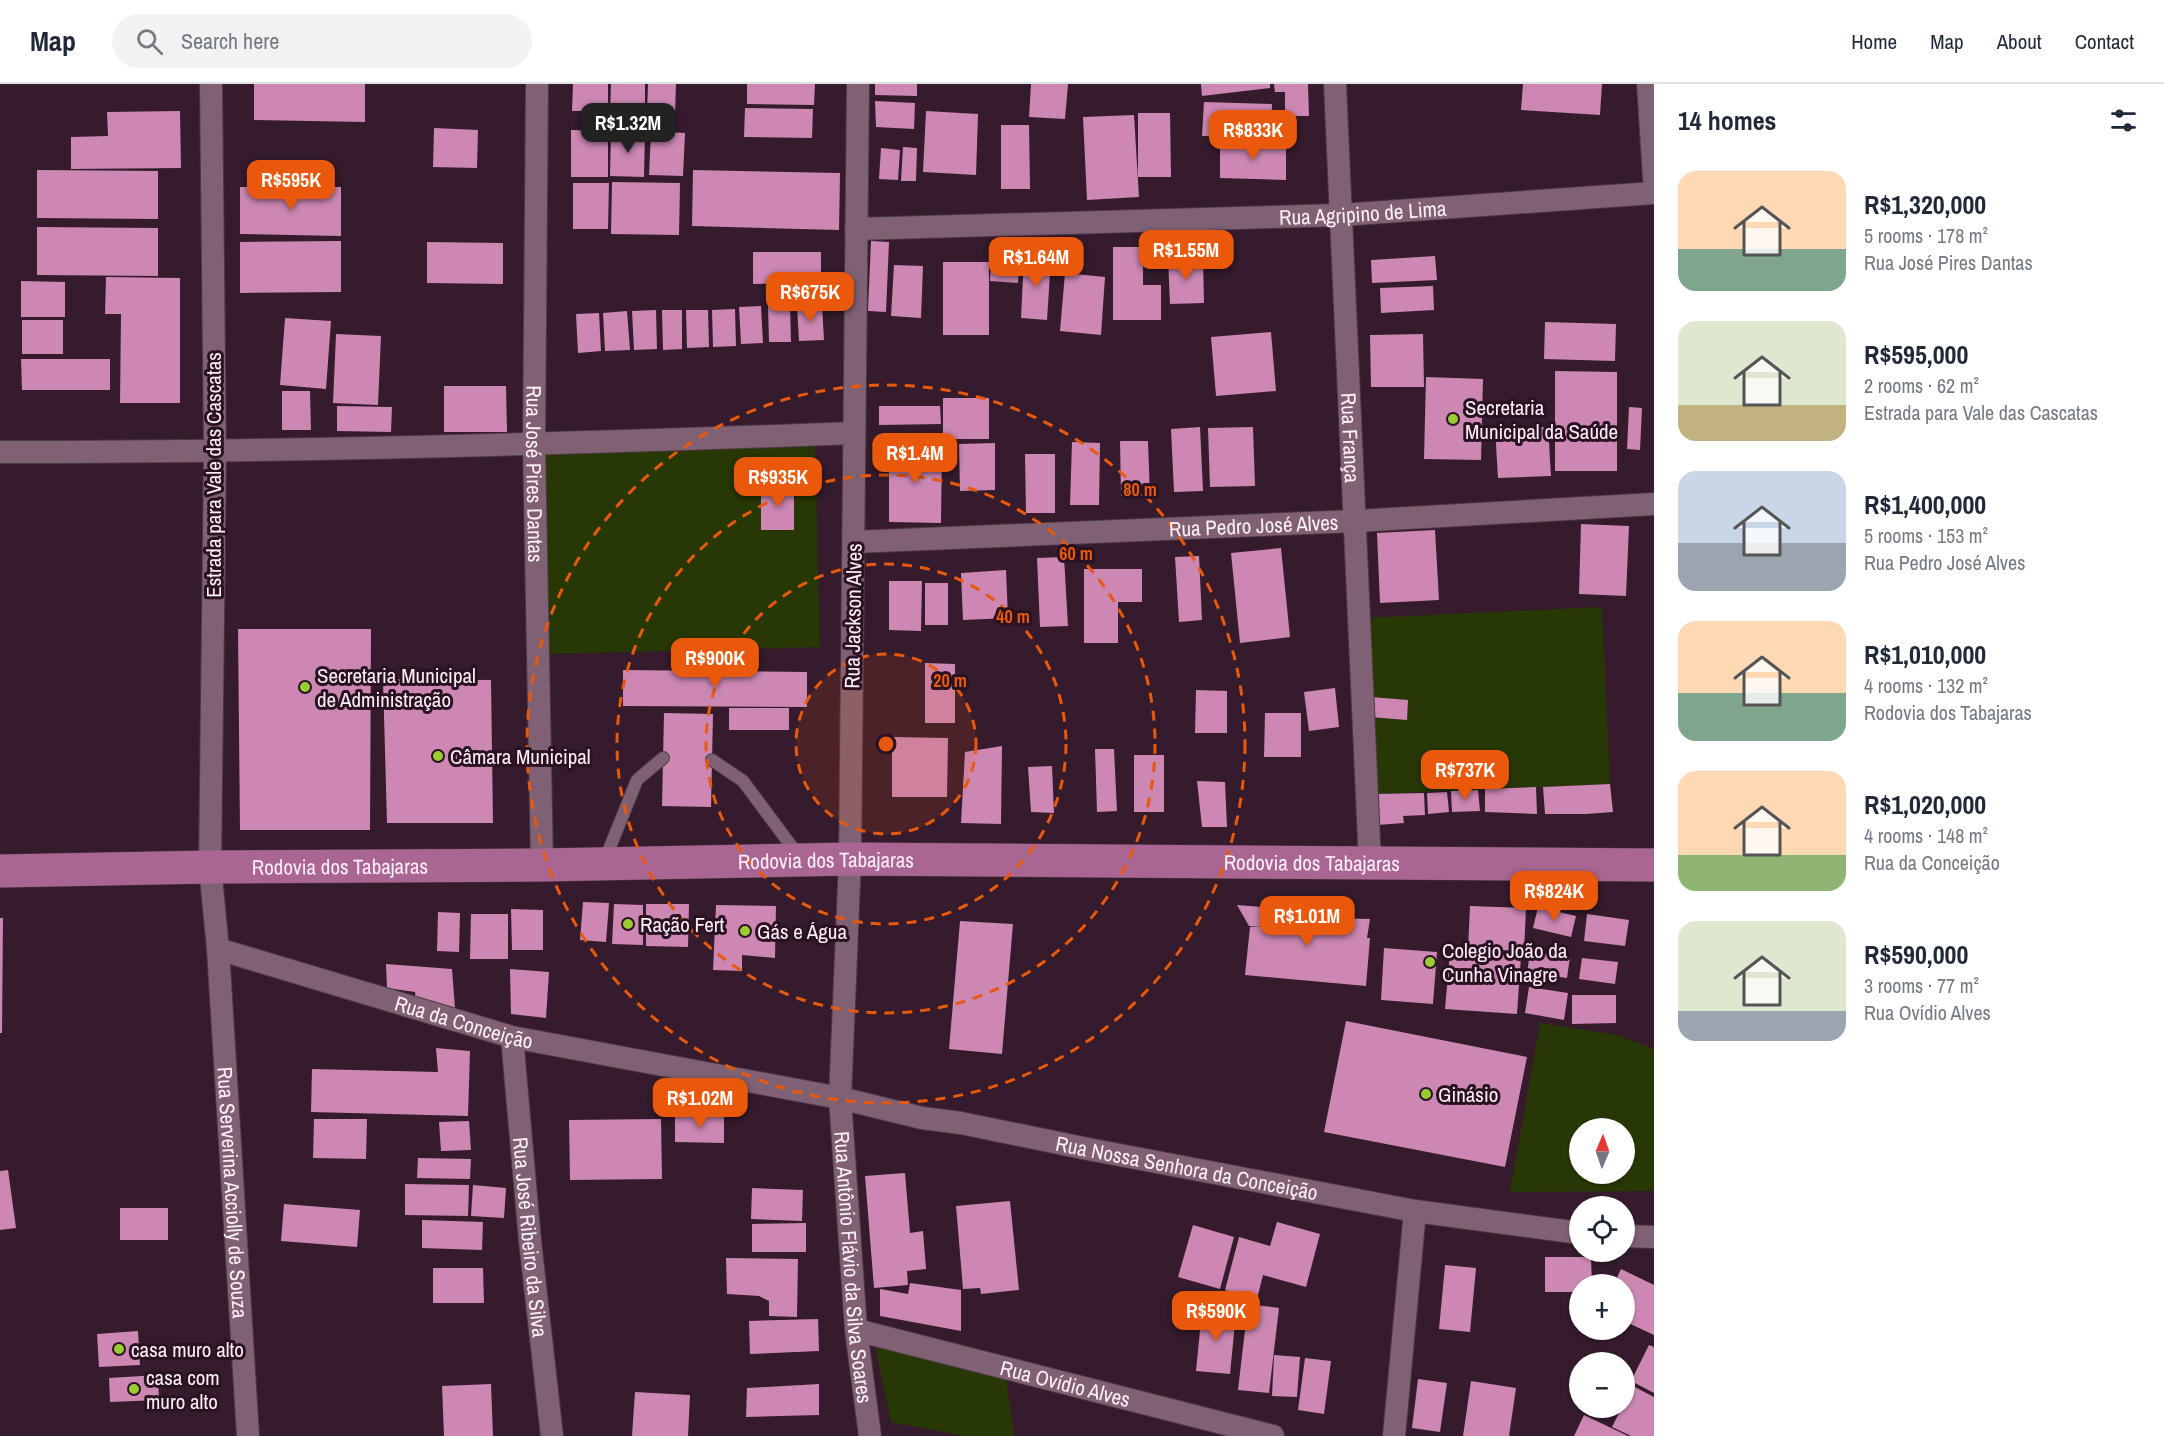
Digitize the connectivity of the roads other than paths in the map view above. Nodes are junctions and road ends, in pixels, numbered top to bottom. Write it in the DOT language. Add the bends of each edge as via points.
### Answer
graph roads {
  1 [pos="211,84"];
  2 [pos="537,84"];
  3 [pos="858,84"];
  4 [pos="1335,84"];
  5 [pos="1648,84"];
  6 [pos="1654,178"];
  7 [pos="1654,194"];
  8 [pos="1341,215"];
  9 [pos="856,229"];
  10 [pos="854,433"];
  11 [pos="534,445"];
  12 [pos="0,452"];
  13 [pos="214,452"];
  14 [pos="1654,504"];
  15 [pos="1355,521"];
  16 [pos="854,542"];
  17 [pos="663,758"];
  18 [pos="712,760"];
  19 [pos="850,859"];
  20 [pos="802,860"];
  21 [pos="604,863"];
  22 [pos="1370,863"];
  23 [pos="542,865"];
  24 [pos="1654,866"];
  25 [pos="210,867"];
  26 [pos="0,870"];
  27 [pos="218,949"];
  28 [pos="512,1037"];
  29 [pos="798,1092"];
  30 [pos="840,1098"];
  31 [pos="1415,1211"];
  32 [pos="1569,1232"];
  33 [pos="1635,1236"];
  34 [pos="1654,1237"];
  35 [pos="856,1330"];
  36 [pos="248,1436"];
  37 [pos="552,1436"];
  38 [pos="870,1436"];
  39 [pos="1273,1436"];
  40 [pos="1394,1436"];
  1 -- 13 [label="street, Estrada para Vale das Cascatas"];
  2 -- 11 [label="street, Rua José Pires Dantas"];
  3 -- 9 [label="street, Rua Jackson Alves"];
  4 -- 8 [label="street, Rua França"];
  5 -- 6 [label="street"];
  7 -- 8 [label="street, Rua Agripino de Lima"];
  8 -- 9 [label="street, Rua Agripino de Lima"];
  8 -- 15 [label="street, Rua França"];
  9 -- 10 [label="street, Rua Jackson Alves"];
  10 -- 11 [label="street"];
  10 -- 16 [label="street, Rua Jackson Alves"];
  11 -- 13 [label="street"];
  11 -- 23 [label="street, Rua José Pires Dantas"];
  12 -- 13 [label="street"];
  13 -- 25 [label="street, Estrada para Vale das Cascatas"];
  14 -- 15 [label="street, Rua Pedro José Alves"];
  15 -- 16 [label="street, Rua Pedro José Alves"];
  15 -- 22 [label="street, Rua França"];
  16 -- 19 [label="street, Rua Jackson Alves"];
  17 -- 21 [label="lane" via="637,780"];
  18 -- 20 [label="lane" via="742,781"];
  19 -- 20 [label="main road, Rodovia dos Tabajaras"];
  19 -- 22 [label="main road, Rodovia dos Tabajaras"];
  19 -- 30 [label="street, Rua Jackson Alves"];
  20 -- 21 [label="main road, Rodovia dos Tabajaras"];
  21 -- 23 [label="main road, Rodovia dos Tabajaras"];
  22 -- 24 [label="main road, Rodovia dos Tabajaras"];
  23 -- 25 [label="main road, Rodovia dos Tabajaras"];
  25 -- 26 [label="main road, Rodovia dos Tabajaras"];
  25 -- 27 [label="street"];
  27 -- 28 [label="street, Rua da Conceição"];
  27 -- 36 [label="street, Rua Serverina Acciolly de Souza"];
  28 -- 29 [label="street, Rua da Conceição"];
  28 -- 37 [label="street, Rua José Ribeiro da Silva"];
  29 -- 30 [label="street, Rua Nossa Senhora da Conceição"];
  30 -- 31 [label="street, Rua Nossa Senhora da Conceição" via="922,1118"];
  30 -- 35 [label="street, Rua Antônio Flávio da Silva Soares"];
  31 -- 32 [label="street, Rua Nossa Senhora da Conceição"];
  31 -- 40 [label="street"];
  33 -- 34 [label="street"];
  35 -- 38 [label="street, Rua Antônio Flávio da Silva Soares"];
  35 -- 39 [label="street, Rua Ovídio Alves"];
}
